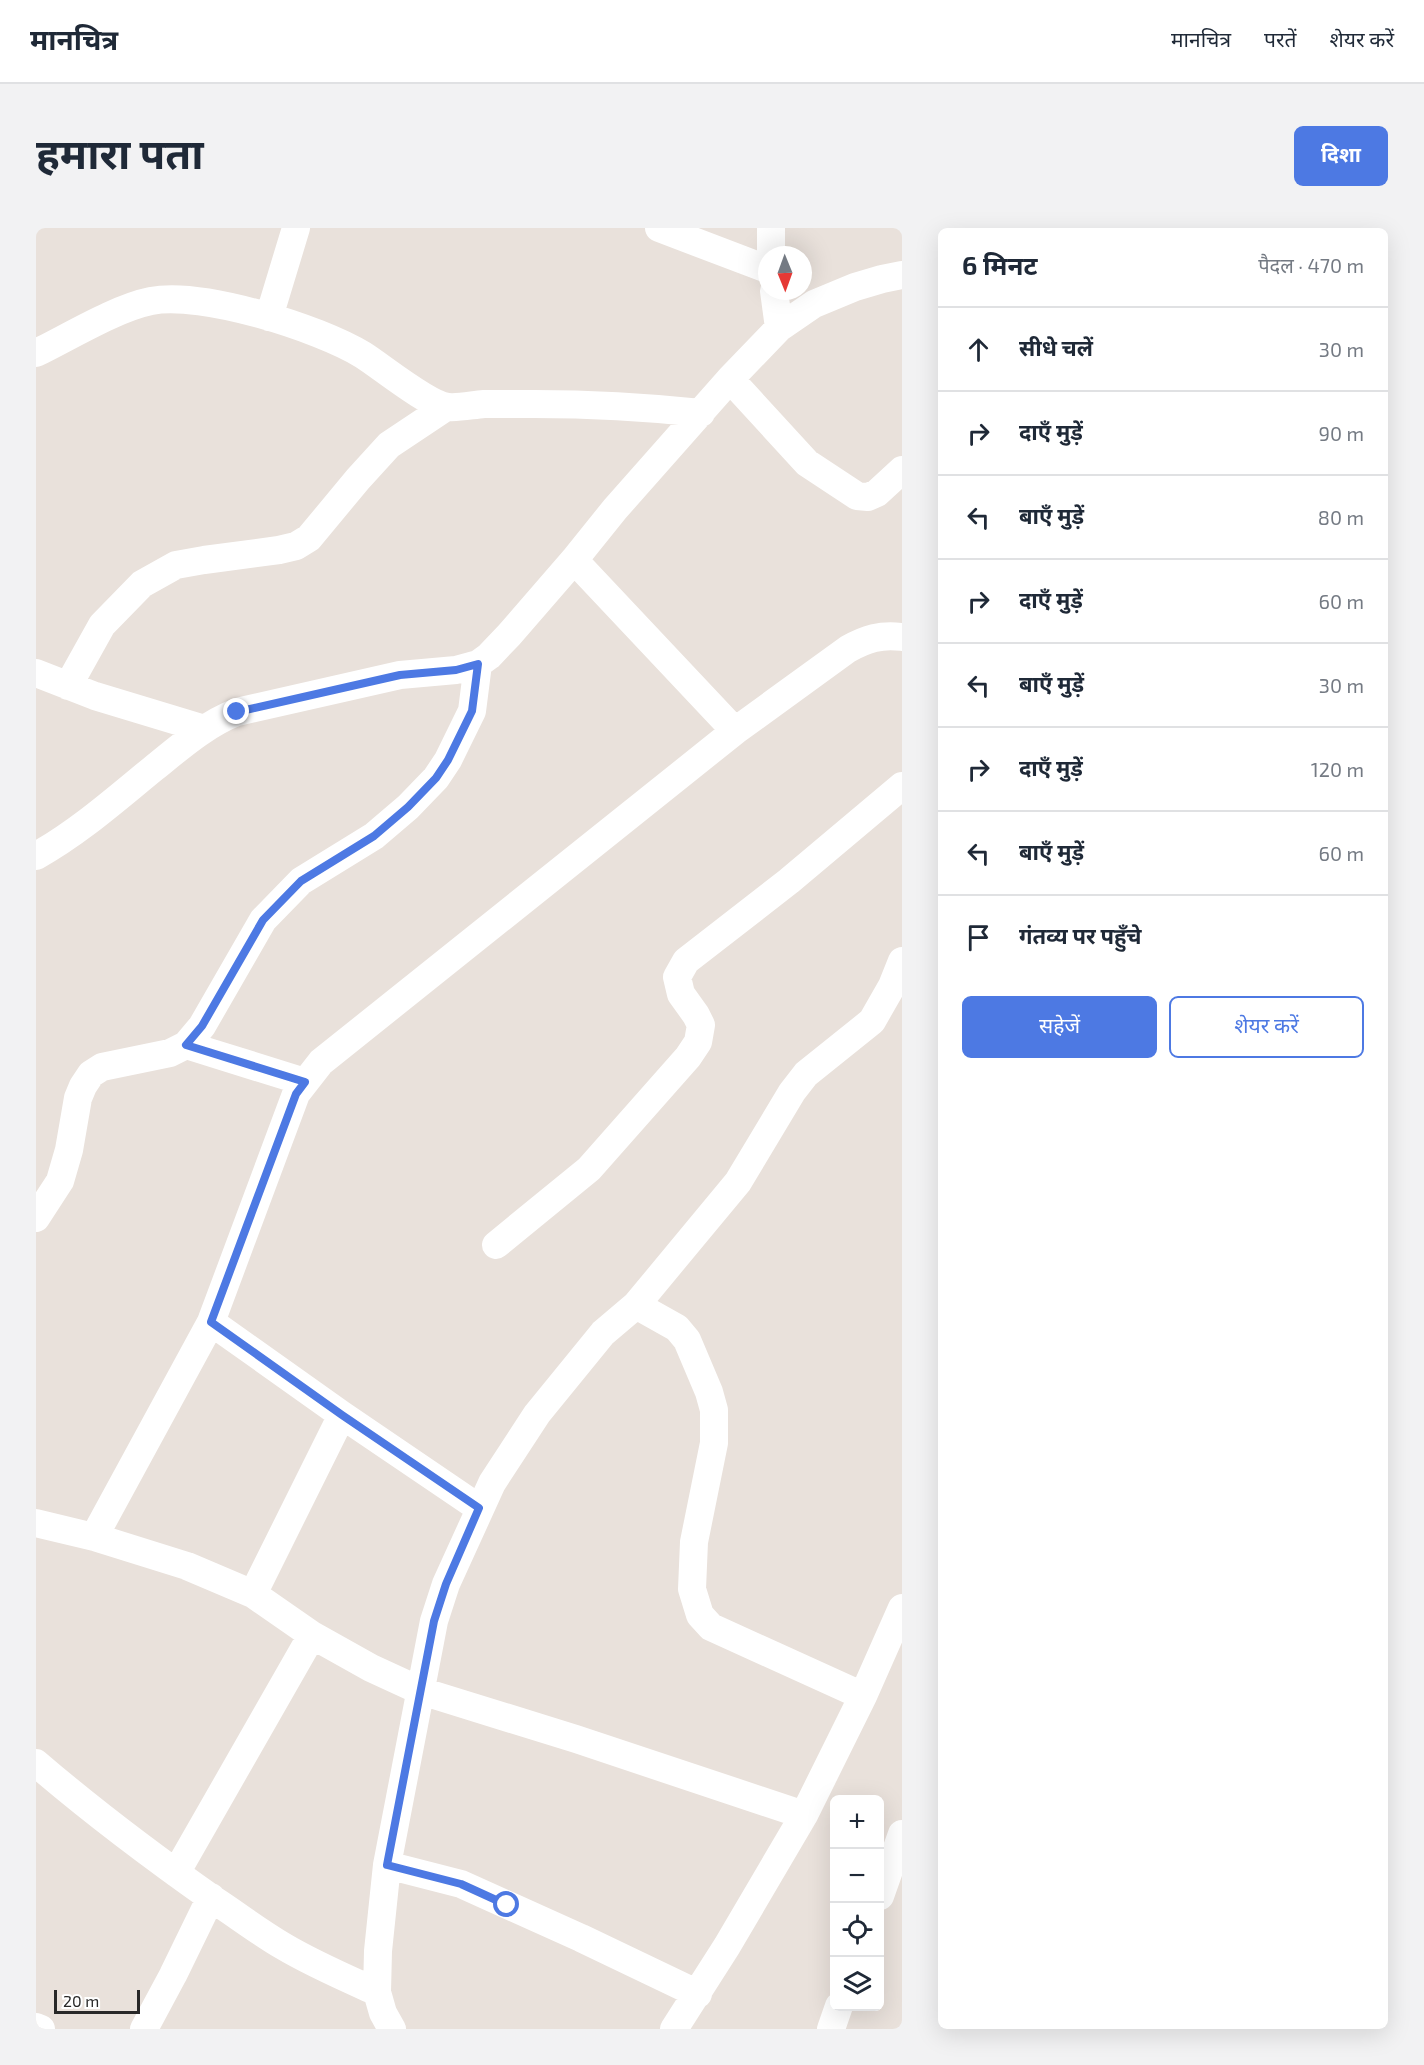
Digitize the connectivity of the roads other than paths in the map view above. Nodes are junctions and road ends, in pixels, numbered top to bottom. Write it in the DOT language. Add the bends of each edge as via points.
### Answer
graph roads {
  1 [pos="296,228"];
  2 [pos="659,228"];
  3 [pos="771,228"];
  4 [pos="771,246"];
  5 [pos="758,266"];
  6 [pos="902,275"];
  7 [pos="775,300"];
  8 [pos="269,318"];
  9 [pos="778,328"];
  10 [pos="36,353"];
  11 [pos="730,379"];
  12 [pos="446,407"];
  13 [pos="701,414"];
  14 [pos="902,470"];
  15 [pos="574,560"];
  16 [pos="902,636"];
  17 [pos="478,664"];
  18 [pos="36,673"];
  19 [pos="68,686"];
  20 [pos="204,729"];
  21 [pos="735,731"];
  22 [pos="902,786"];
  23 [pos="36,856"];
  24 [pos="902,961"];
  25 [pos="186,1045"];
  26 [pos="305,1082"];
  27 [pos="36,1218"];
  28 [pos="496,1245"];
  29 [pos="636,1305"];
  30 [pos="211,1322"];
  31 [pos="342,1415"];
  32 [pos="479,1508"];
  33 [pos="36,1523"];
  34 [pos="94,1537"];
  35 [pos="252,1594"];
  36 [pos="902,1608"];
  37 [pos="312,1635"];
  38 [pos="421,1691"];
  39 [pos="863,1696"];
  40 [pos="36,1763"];
  41 [pos="804,1815"];
  42 [pos="902,1834"];
  43 [pos="387,1865"];
  44 [pos="176,1873"];
  45 [pos="884,1883"];
  46 [pos="211,1897"];
  47 [pos="378,1992"];
  48 [pos="698,1994"];
  49 [pos="838,2011"];
  50 [pos="36,2027"];
  51 [pos="41,2029"];
  52 [pos="144,2029"];
  53 [pos="392,2029"];
  54 [pos="674,2029"];
  55 [pos="831,2029"];
  1 -- 8 [label="street"];
  2 -- 5 [label="street"];
  3 -- 4 [label="street"];
  6 -- 9 [label="street" via="855,287 814,304"];
  7 -- 9 [label="street"];
  8 -- 10 [label="street" via="190,299 169,298 130,307"];
  8 -- 12 [label="street" via="353,348"];
  9 -- 11 [label="street"];
  11 -- 13 [label="street"];
  11 -- 14 [label="street" via="807,463 857,496 877,494"];
  12 -- 13 [label="street" via="561,404"];
  12 -- 19 [label="street" via="389,445 309,538 296,546 176,565 142,584 102,625"];
  13 -- 15 [label="street" via="615,508"];
  15 -- 17 [label="street" via="509,635"];
  15 -- 21 [label="street"];
  16 -- 21 [label="street" via="865,639"];
  17 -- 20 [label="street" via="400,675 249,709"];
  17 -- 25 [label="street" via="472,711 436,778 374,836 301,881 263,920 202,1026"];
  18 -- 19 [label="street"];
  19 -- 20 [label="street"];
  20 -- 23 [label="street" via="99,814"];
  21 -- 26 [label="street" via="321,1062"];
  22 -- 28 [label="street" via="686,961 677,977 681,994 701,1025 698,1042 688,1057 589,1169"];
  24 -- 29 [label="street" via="872,1021 806,1074 738,1182"];
  25 -- 26 [label="street"];
  25 -- 27 [label="street" via="170,1053 102,1067 91,1074 78,1098 60,1181"];
  26 -- 30 [label="street" via="296,1094"];
  29 -- 32 [label="street" via="603,1333 537,1414"];
  29 -- 39 [label="street" via="677,1328 687,1340 714,1410 714,1443 694,1542 692,1589 700,1615 711,1627"];
  30 -- 31 [label="street"];
  30 -- 34 [label="street"];
  31 -- 32 [label="street"];
  31 -- 35 [label="street"];
  32 -- 38 [label="street" via="434,1621"];
  33 -- 34 [label="street"];
  34 -- 35 [label="street" via="186,1566"];
  35 -- 37 [label="street"];
  36 -- 39 [label="street"];
  37 -- 38 [label="street"];
  37 -- 44 [label="street"];
  38 -- 41 [label="street"];
  38 -- 43 [label="street"];
  39 -- 41 [label="street"];
  40 -- 44 [label="street"];
  41 -- 48 [label="street"];
  42 -- 45 [label="street"];
  43 -- 47 [label="street"];
  43 -- 48 [label="street" via="461,1884"];
  44 -- 46 [label="street"];
  46 -- 47 [label="street" via="283,1946"];
  46 -- 52 [label="street"];
  47 -- 53 [label="street"];
  48 -- 54 [label="street"];
  49 -- 55 [label="street"];
  50 -- 51 [label="street"];
}
